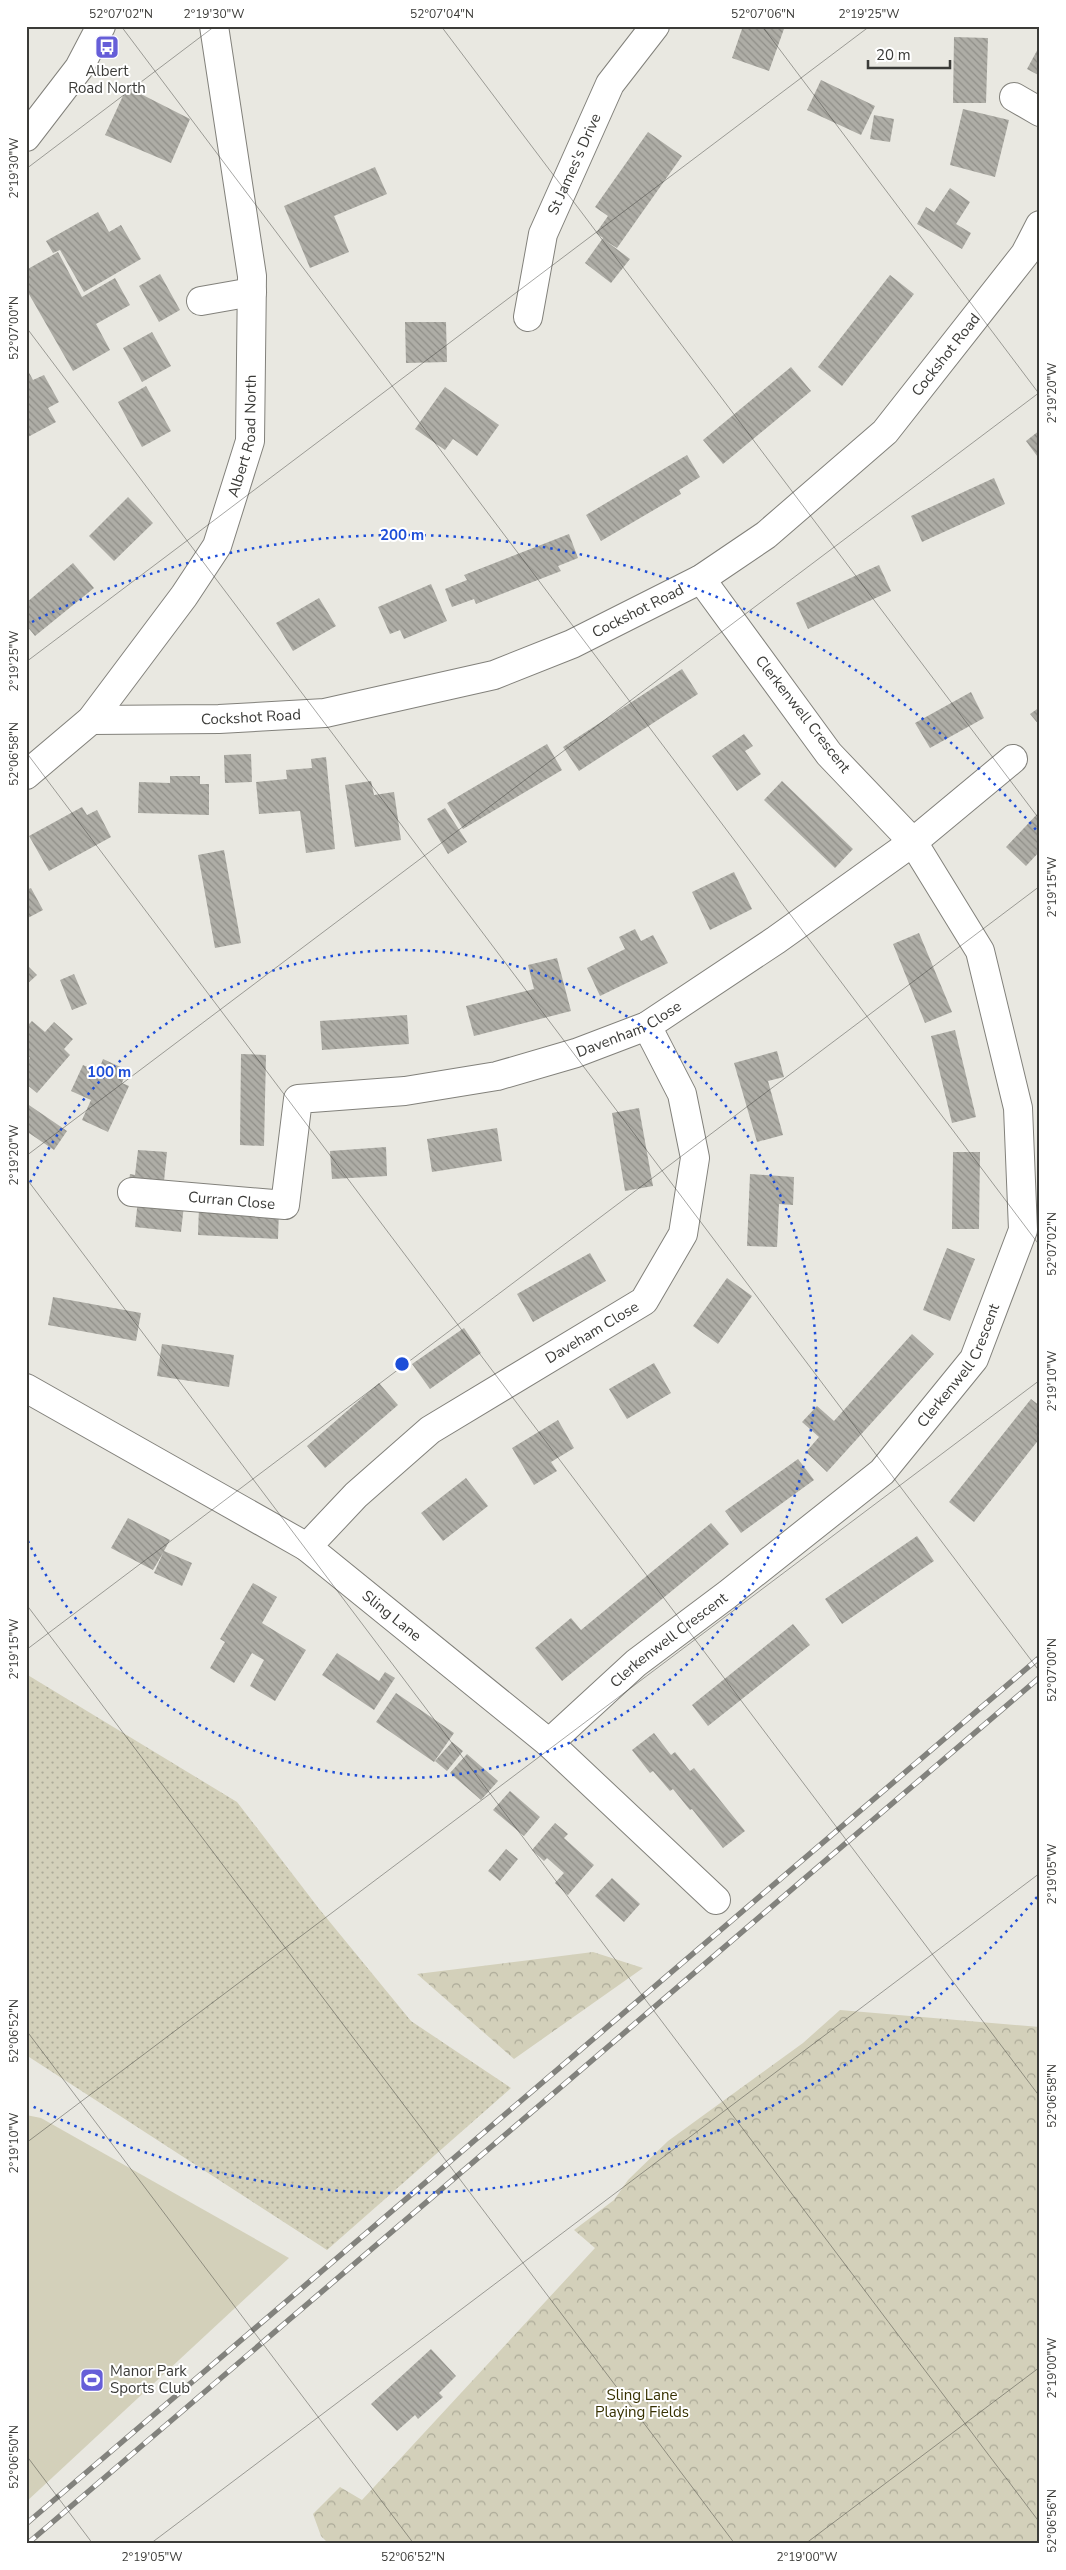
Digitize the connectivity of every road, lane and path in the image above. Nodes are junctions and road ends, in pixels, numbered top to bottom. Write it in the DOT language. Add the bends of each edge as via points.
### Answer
graph roads {
  1 [pos="101,26"];
  2 [pos="214,26"];
  3 [pos="655,26"];
  4 [pos="1014,97"];
  5 [pos="1040,112"];
  6 [pos="26,137"];
  7 [pos="1040,225"];
  8 [pos="1032,257"];
  9 [pos="252,292"];
  10 [pos="201,301"];
  11 [pos="528,317"];
  12 [pos="701,579"];
  13 [pos="91,720"];
  14 [pos="1013,759"];
  15 [pos="26,775"];
  16 [pos="913,842"];
  17 [pos="647,1026"];
  18 [pos="298,1099"];
  19 [pos="132,1192"];
  20 [pos="26,1388"];
  21 [pos="307,1547"];
  22 [pos="549,1743"];
  23 [pos="716,1900"];
  1 -- 6 [label="street" via="79,68"];
  2 -- 9 [label="street, Albert Road North" via="251,267"];
  3 -- 11 [label="street, St James's Drive" via="610,84 542,234"];
  4 -- 5 [label="street"];
  7 -- 8 [label="street, Cockshot Road"];
  8 -- 12 [label="street, Cockshot Road" via="885,432 766,535"];
  9 -- 10 [label="street"];
  9 -- 13 [label="street, Albert Road North" via="250,442 217,546 184,596"];
  12 -- 13 [label="street, Cockshot Road" via="572,644 494,675 325,713 219,719"];
  12 -- 16 [label="street, Clerkenwell Crescent" via="830,754"];
  13 -- 15 [label="street, Albert Road North"];
  14 -- 16 [label="street"];
  16 -- 17 [label="street, Davenham Close" via="776,940"];
  16 -- 22 [label="street, Clerkenwell Crescent" via="980,951 1018,1108 1023,1230 974,1359 882,1472 636,1663"];
  17 -- 18 [label="street, Davenham Close" via="576,1053 497,1076 405,1091"];
  17 -- 21 [label="street, Daveham Close" via="682,1094 695,1158 683,1234 644,1300 430,1430 356,1496"];
  18 -- 19 [label="street, Curran Close" via="285,1205"];
  20 -- 21 [label="street, Sling Lane"];
  21 -- 22 [label="street, Sling Lane"];
  22 -- 23 [label="street, Sling Lane"];
}
